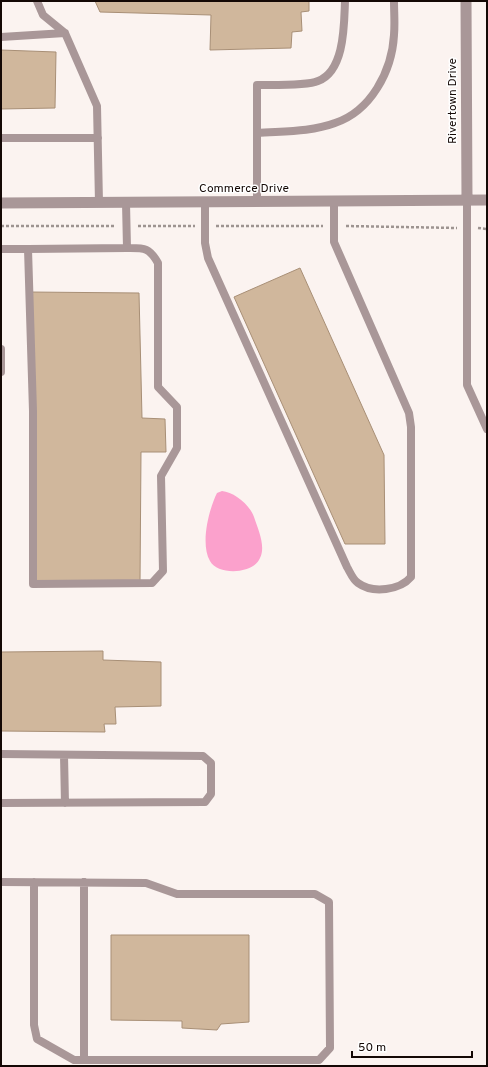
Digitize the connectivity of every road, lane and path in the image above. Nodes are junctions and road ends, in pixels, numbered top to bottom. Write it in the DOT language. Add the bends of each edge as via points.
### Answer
graph roads {
  1 [pos="37,1"];
  2 [pos="345,1"];
  3 [pos="394,1"];
  4 [pos="466,1"];
  5 [pos="65,33"];
  6 [pos="1,37"];
  7 [pos="257,133"];
  8 [pos="1,138"];
  9 [pos="98,138"];
  10 [pos="467,200"];
  11 [pos="487,200"];
  12 [pos="334,201"];
  13 [pos="204,202"];
  14 [pos="258,202"];
  15 [pos="1,203"];
  16 [pos="99,203"];
  17 [pos="126,203"];
  18 [pos="1,226"];
  19 [pos="127,226"];
  20 [pos="204,226"];
  21 [pos="334,226"];
  22 [pos="467,228"];
  23 [pos="127,248"];
  24 [pos="1,249"];
  25 [pos="28,249"];
  26 [pos="1,349"];
  27 [pos="1,372"];
  28 [pos="487,429"];
  29 [pos="1,754"];
  30 [pos="64,755"];
  31 [pos="1,803"];
  32 [pos="65,803"];
  33 [pos="1,882"];
  34 [pos="34,882"];
  35 [pos="84,882"];
  36 [pos="84,1060"];
  1 -- 5 [label="lane" via="43,15"];
  2 -- 7 [label="lane" via="344,31 338,58 328,74 318,81 257,85"];
  3 -- 7 [label="lane" via="394,35 389,62 379,86 353,116 318,128"];
  4 -- 10 [label="street, Rivertown Drive"];
  5 -- 6 [label="lane"];
  5 -- 9 [label="lane" via="97,106"];
  7 -- 14 [label="lane"];
  8 -- 9 [label="lane"];
  9 -- 16 [label="lane"];
  10 -- 11 [label="street, Commerce Drive"];
  10 -- 12 [label="street, Commerce Drive"];
  10 -- 22 [label="lane"];
  12 -- 14 [label="street, Commerce Drive"];
  12 -- 21 [label="lane"];
  13 -- 14 [label="street, Commerce Drive"];
  13 -- 17 [label="street, Commerce Drive"];
  13 -- 20 [label="lane"];
  15 -- 16 [label="street, Commerce Drive"];
  16 -- 17 [label="street, Commerce Drive"];
  17 -- 19 [label="lane"];
  18 -- 19 [label="path"];
  19 -- 20 [label="path"];
  19 -- 23 [label="lane"];
  20 -- 21 [label="path"];
  20 -- 21 [label="lane" via="204,243 208,258 347,567 357,583 370,588 396,588 405,584 411,577 412,427 409,413 334,242"];
  21 -- 22 [label="path"];
  22 -- 28 [label="lane" via="467,385"];
  23 -- 25 [label="lane"];
  23 -- 25 [label="lane" via="144,248 153,253 158,263 158,387 177,407 177,448 161,476 163,571 152,583 33,584 33,411"];
  24 -- 25 [label="lane"];
  26 -- 27 [label="lane"];
  29 -- 30 [label="lane"];
  30 -- 32 [label="lane"];
  30 -- 32 [label="lane" via="203,756 211,764 211,794 205,802"];
  31 -- 32 [label="lane"];
  33 -- 34 [label="lane"];
  34 -- 35 [label="lane"];
  34 -- 36 [label="lane" via="34,1025 37,1039 74,1060"];
  35 -- 36 [label="lane"];
  35 -- 36 [label="lane" via="146,883 177,894 316,894 330,902 330,1048 319,1060"];
}
